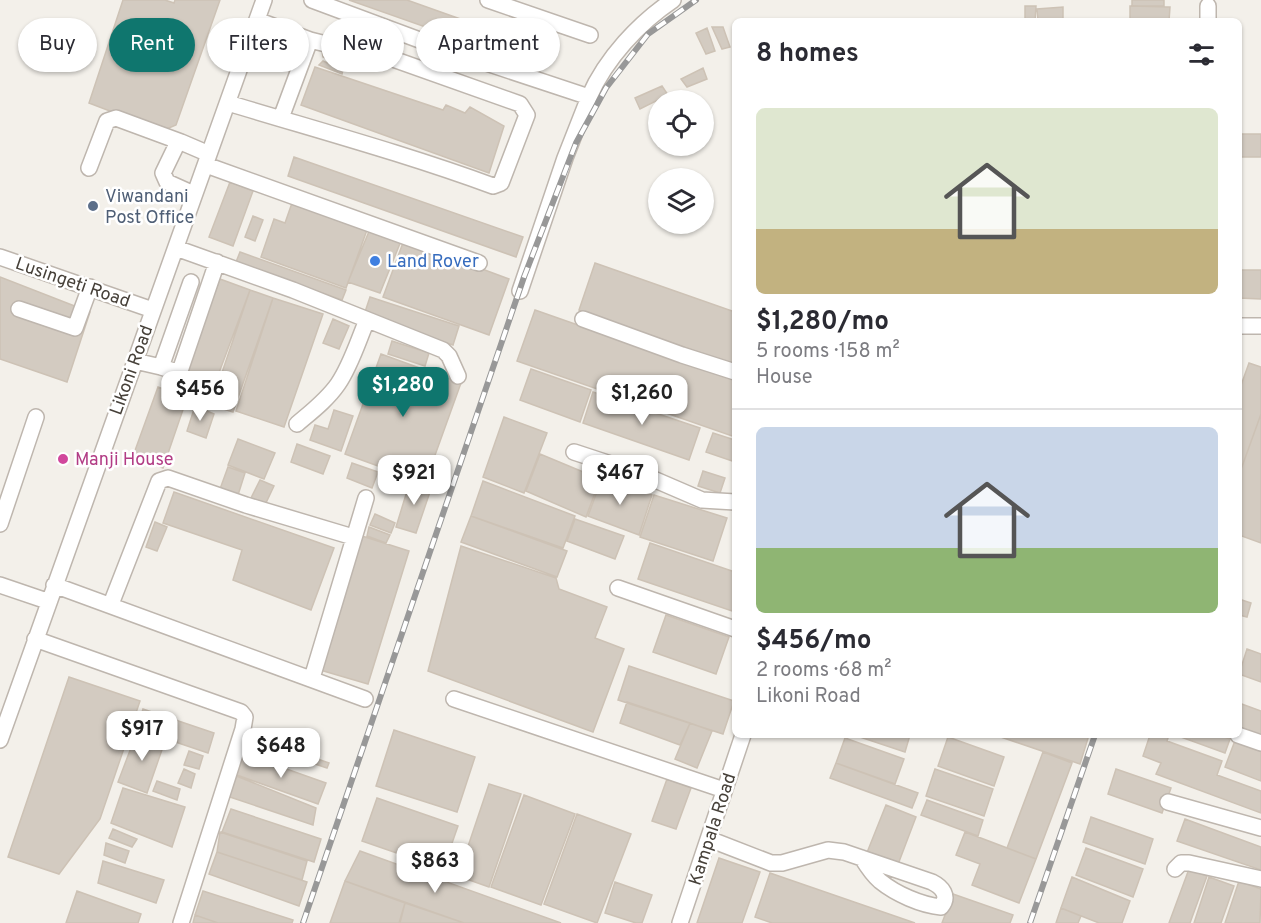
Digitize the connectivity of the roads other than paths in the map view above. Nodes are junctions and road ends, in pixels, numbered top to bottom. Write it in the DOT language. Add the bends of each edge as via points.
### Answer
graph roads {
  1 [pos="254,0"];
  2 [pos="264,0"];
  3 [pos="312,0"];
  4 [pos="488,0"];
  5 [pos="673,0"];
  6 [pos="258,18"];
  7 [pos="590,35"];
  8 [pos="310,40"];
  9 [pos="239,72"];
  10 [pos="589,97"];
  11 [pos="228,103"];
  12 [pos="281,118"];
  13 [pos="181,142"];
  14 [pos="204,158"];
  15 [pos="89,168"];
  16 [pos="187,191"];
  17 [pos="176,248"];
  18 [pos="0,257"];
  19 [pos="217,262"];
  20 [pos="479,263"];
  21 [pos="191,282"];
  22 [pos="90,287"];
  23 [pos="520,291"];
  24 [pos="147,308"];
  25 [pos="20,309"];
  26 [pos="583,319"];
  27 [pos="367,320"];
  28 [pos="1242,326"];
  29 [pos="1261,326"];
  30 [pos="135,361"];
  31 [pos="161,366"];
  32 [pos="732,371"];
  33 [pos="458,376"];
  34 [pos="36,417"];
  35 [pos="297,424"];
  36 [pos="574,452"];
  37 [pos="366,498"];
  38 [pos="732,502"];
  39 [pos="0,524"];
  40 [pos="353,537"];
  41 [pos="0,585"];
  42 [pos="54,585"];
  43 [pos="618,588"];
  44 [pos="44,600"];
  45 [pos="111,604"];
  46 [pos="732,628"];
  47 [pos="35,639"];
  48 [pos="312,678"];
  49 [pos="365,699"];
  50 [pos="454,699"];
  51 [pos="0,720"];
  52 [pos="1242,736"];
  53 [pos="742,738"];
  54 [pos="0,740"];
  55 [pos="1261,743"];
  56 [pos="724,790"];
  57 [pos="1168,802"];
  58 [pos="1261,828"];
  59 [pos="709,839"];
  60 [pos="862,858"];
  61 [pos="1175,869"];
  62 [pos="1261,879"];
  63 [pos="181,923"];
  64 [pos="680,923"];
  1 -- 14 [label="street, Likoni Road"];
  2 -- 6 [label="street, Likoni Road"];
  3 -- 10 [label="street"];
  4 -- 7 [label="street"];
  5 -- 10 [label="street" via="608,63"];
  8 -- 12 [label="street"];
  8 -- 12 [label="street" via="345,42 520,104 527,115 501,183 493,186"];
  9 -- 11 [label="street, Likoni Road"];
  10 -- 23 [label="street"];
  11 -- 12 [label="street"];
  11 -- 14 [label="street, Likoni Road"];
  13 -- 14 [label="street"];
  13 -- 15 [label="street" via="111,118"];
  13 -- 16 [label="street" via="174,148 163,173 166,182"];
  14 -- 16 [label="street, Likoni Road"];
  14 -- 17 [label="street, Likoni Road"];
  14 -- 20 [label="street"];
  16 -- 24 [label="street, Likoni Road"];
  17 -- 19 [label="street"];
  17 -- 30 [label="street, Likoni Road"];
  18 -- 22 [label="street, Lusingeti Road"];
  19 -- 27 [label="street"];
  19 -- 31 [label="street" via="181,368 177,372"];
  21 -- 31 [label="street"];
  22 -- 24 [label="street, Lusingeti Road"];
  22 -- 25 [label="street" via="75,328"];
  24 -- 44 [label="street, Likoni Road"];
  26 -- 32 [label="street"];
  27 -- 33 [label="street" via="443,350"];
  27 -- 35 [label="street" via="338,384"];
  28 -- 29 [label="street"];
  30 -- 31 [label="street"];
  30 -- 42 [label="street, Likoni Road"];
  34 -- 39 [label="street"];
  36 -- 38 [label="street" via="644,475 702,500"];
  37 -- 40 [label="street"];
  40 -- 45 [label="street" via="163,478"];
  40 -- 48 [label="street"];
  41 -- 44 [label="street"];
  42 -- 45 [label="street"];
  42 -- 47 [label="street, Likoni Road"];
  43 -- 46 [label="street"];
  44 -- 51 [label="street, Likoni Road"];
  45 -- 48 [label="street"];
  47 -- 54 [label="street, Likoni Road"];
  47 -- 63 [label="street" via="241,712 244,717"];
  48 -- 49 [label="street"];
  50 -- 56 [label="street"];
  52 -- 55 [label="street"];
  53 -- 56 [label="street, Kampala Road"];
  56 -- 59 [label="street, Kampala Road"];
  57 -- 58 [label="street"];
  59 -- 60 [label="street" via="771,863 828,850"];
  59 -- 64 [label="street, Kampala Road"];
  60 -- 60 [label="street" via="940,886 945,902 941,907 931,906 907,897 880,881"];
  61 -- 62 [label="street" via="1181,863 1189,863"];
}
